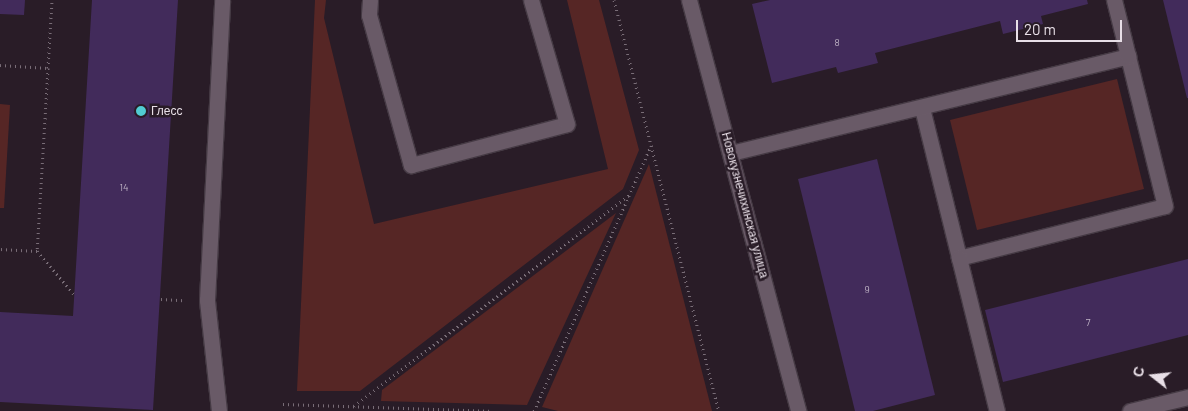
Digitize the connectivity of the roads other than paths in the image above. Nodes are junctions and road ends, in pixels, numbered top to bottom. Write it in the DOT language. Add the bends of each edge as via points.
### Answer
graph roads {
  1 [pos="222,0"];
  2 [pos="370,0"];
  3 [pos="531,0"];
  4 [pos="688,0"];
  5 [pos="1114,0"];
  6 [pos="1128,56"];
  7 [pos="922,108"];
  8 [pos="731,154"];
  9 [pos="959,258"];
  10 [pos="1188,397"];
  11 [pos="219,411"];
  12 [pos="798,411"];
  13 [pos="997,411"];
  14 [pos="1130,411"];
  1 -- 11 [label="street" via="207,300"];
  2 -- 3 [label="street" via="369,16 411,165 567,124"];
  4 -- 8 [label="street, Новокузнечихинская улица"];
  5 -- 6 [label="street"];
  6 -- 7 [label="street"];
  6 -- 9 [label="street" via="1165,206"];
  7 -- 8 [label="street"];
  7 -- 9 [label="street"];
  8 -- 12 [label="street, Новокузнечихинская улица"];
  9 -- 13 [label="street"];
  10 -- 14 [label="street"];
}
